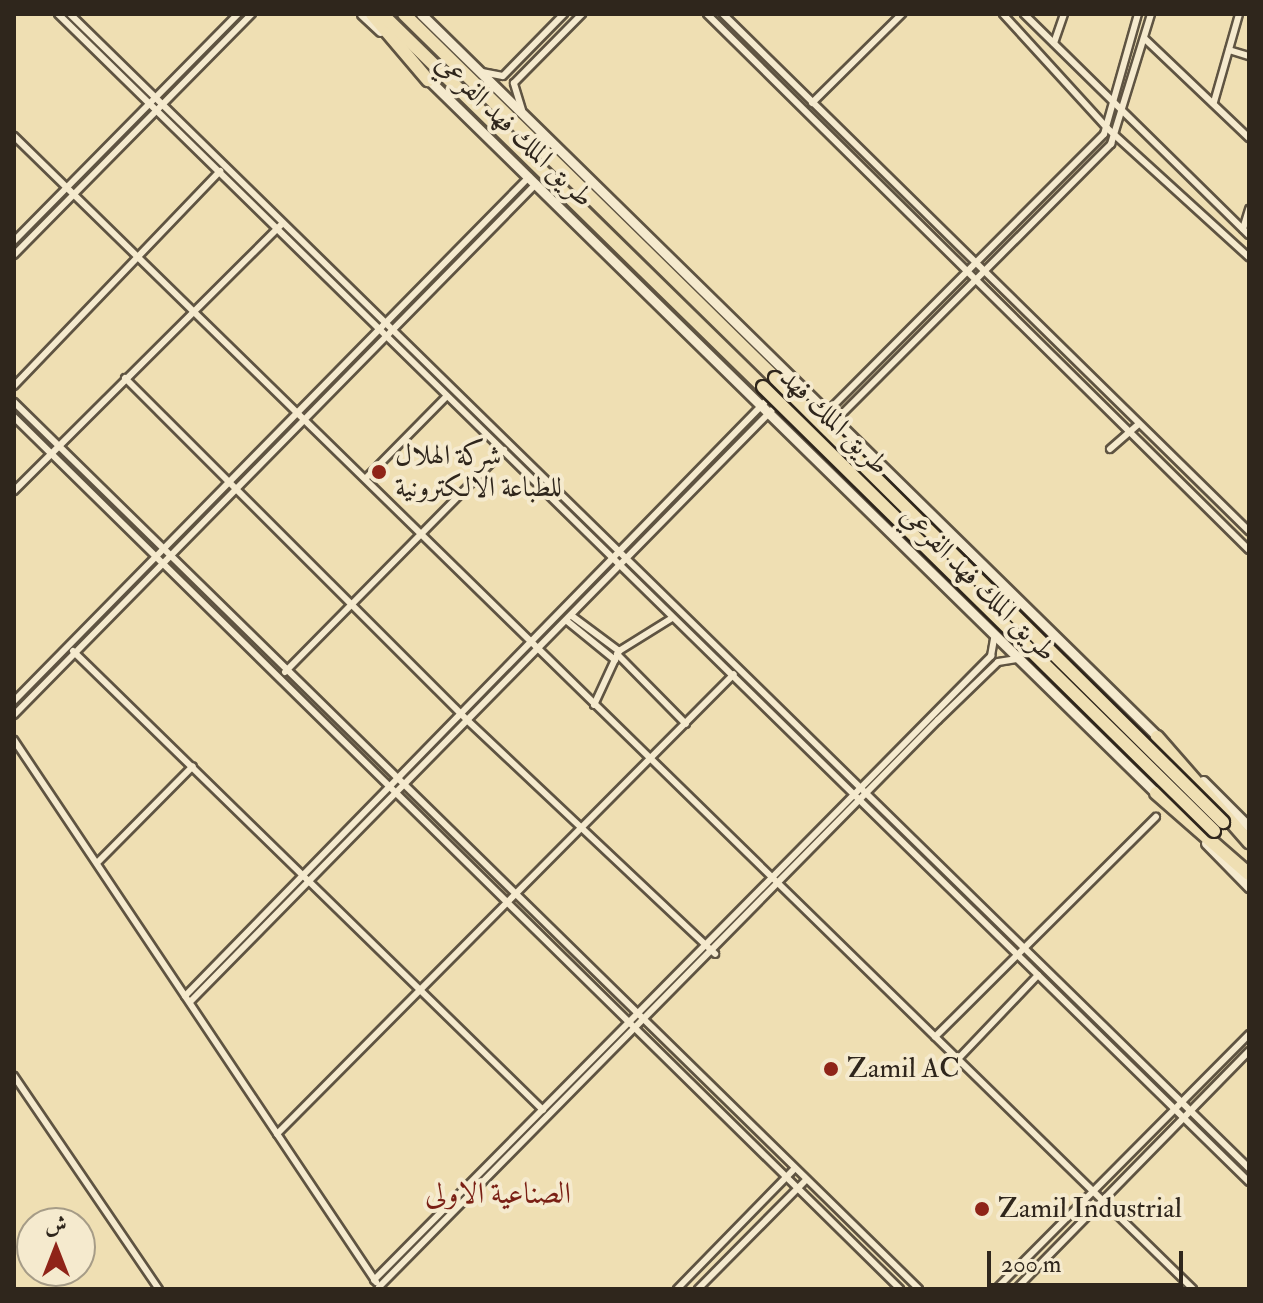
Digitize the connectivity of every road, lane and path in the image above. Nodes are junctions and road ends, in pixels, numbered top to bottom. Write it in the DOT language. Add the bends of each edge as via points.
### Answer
graph roads {
  1 [pos="58,14"];
  2 [pos="70,14"];
  3 [pos="221,14"];
  4 [pos="238,14"];
  5 [pos="252,14"];
  6 [pos="362,14"];
  7 [pos="372,14"];
  8 [pos="382,14"];
  9 [pos="404,14"];
  10 [pos="421,14"];
  11 [pos="564,14"];
  12 [pos="582,14"];
  13 [pos="707,14"];
  14 [pos="723,14"];
  15 [pos="902,14"];
  16 [pos="1003,14"];
  17 [pos="1024,14"];
  18 [pos="1064,14"];
  19 [pos="1138,14"];
  20 [pos="1151,14"];
  21 [pos="1239,14"];
  22 [pos="229,22"];
  23 [pos="237,30"];
  24 [pos="1144,38"];
  25 [pos="1054,43"];
  26 [pos="1229,50"];
  27 [pos="1249,56"];
  28 [pos="478,70"];
  29 [pos="428,80"];
  30 [pos="153,99"];
  31 [pos="1111,101"];
  32 [pos="1214,102"];
  33 [pos="812,103"];
  34 [pos="160,106"];
  35 [pos="1124,111"];
  36 [pos="528,121"];
  37 [pos="1107,128"];
  38 [pos="120,133"];
  39 [pos="1118,134"];
  40 [pos="14,136"];
  41 [pos="131,137"];
  42 [pos="1249,138"];
  43 [pos="220,171"];
  44 [pos="532,180"];
  45 [pos="67,186"];
  46 [pos="75,193"];
  47 [pos="1249,209"];
  48 [pos="281,225"];
  49 [pos="1243,229"];
  50 [pos="1249,235"];
  51 [pos="14,241"];
  52 [pos="461,246"];
  53 [pos="467,253"];
  54 [pos="14,255"];
  55 [pos="141,255"];
  56 [pos="1249,257"];
  57 [pos="974,262"];
  58 [pos="967,270"];
  59 [pos="981,270"];
  60 [pos="975,279"];
  61 [pos="193,308"];
  62 [pos="386,322"];
  63 [pos="392,328"];
  64 [pos="380,329"];
  65 [pos="387,335"];
  66 [pos="125,378"];
  67 [pos="14,386"];
  68 [pos="447,396"];
  69 [pos="14,402"];
  70 [pos="768,406"];
  71 [pos="828,411"];
  72 [pos="14,417"];
  73 [pos="301,417"];
  74 [pos="836,420"];
  75 [pos="1139,424"];
  76 [pos="1128,430"];
  77 [pos="509,444"];
  78 [pos="59,446"];
  79 [pos="1110,449"];
  80 [pos="503,451"];
  81 [pos="53,454"];
  82 [pos="366,478"];
  83 [pos="230,482"];
  84 [pos="222,490"];
  85 [pos="237,490"];
  86 [pos="14,491"];
  87 [pos="925,509"];
  88 [pos="879,517"];
  89 [pos="1249,531"];
  90 [pos="420,536"];
  91 [pos="162,547"];
  92 [pos="1249,550"];
  93 [pos="170,554"];
  94 [pos="156,555"];
  95 [pos="621,561"];
  96 [pos="163,562"];
  97 [pos="351,603"];
  98 [pos="672,618"];
  99 [pos="570,619"];
  100 [pos="995,630"];
  101 [pos="68,646"];
  102 [pos="536,648"];
  103 [pos="76,654"];
  104 [pos="617,655"];
  105 [pos="1022,660"];
  106 [pos="287,670"];
  107 [pos="736,672"];
  108 [pos="279,678"];
  109 [pos="14,701"];
  110 [pos="594,705"];
  111 [pos="930,712"];
  112 [pos="14,715"];
  113 [pos="465,717"];
  114 [pos="938,720"];
  115 [pos="686,724"];
  116 [pos="1157,737"];
  117 [pos="14,740"];
  118 [pos="14,754"];
  119 [pos="24,754"];
  120 [pos="651,759"];
  121 [pos="193,766"];
  122 [pos="399,782"];
  123 [pos="856,789"];
  124 [pos="392,791"];
  125 [pos="867,793"];
  126 [pos="1156,793"];
  127 [pos="862,800"];
  128 [pos="1156,817"];
  129 [pos="1218,826"];
  130 [pos="1249,827"];
  131 [pos="817,829"];
  132 [pos="582,830"];
  133 [pos="825,837"];
  134 [pos="1249,844"];
  135 [pos="97,863"];
  136 [pos="1249,868"];
  137 [pos="1249,874"];
  138 [pos="771,875"];
  139 [pos="307,877"];
  140 [pos="779,884"];
  141 [pos="1249,887"];
  142 [pos="517,897"];
  143 [pos="509,904"];
  144 [pos="704,944"];
  145 [pos="1026,949"];
  146 [pos="715,954"];
  147 [pos="1019,954"];
  148 [pos="1038,975"];
  149 [pos="423,990"];
  150 [pos="188,999"];
  151 [pos="635,1014"];
  152 [pos="642,1020"];
  153 [pos="628,1022"];
  154 [pos="634,1028"];
  155 [pos="1249,1034"];
  156 [pos="935,1037"];
  157 [pos="1249,1051"];
  158 [pos="958,1059"];
  159 [pos="14,1076"];
  160 [pos="1179,1099"];
  161 [pos="1172,1107"];
  162 [pos="542,1109"];
  163 [pos="1190,1110"];
  164 [pos="548,1115"];
  165 [pos="1183,1117"];
  166 [pos="277,1134"];
  167 [pos="795,1168"];
  168 [pos="1249,1168"];
  169 [pos="787,1178"];
  170 [pos="806,1180"];
  171 [pos="1249,1182"];
  172 [pos="798,1189"];
  173 [pos="1092,1190"];
  174 [pos="1102,1201"];
  175 [pos="374,1280"];
  176 [pos="380,1288"];
  177 [pos="159,1289"];
  178 [pos="677,1289"];
  179 [pos="698,1289"];
  180 [pos="900,1289"];
  181 [pos="919,1289"];
  182 [pos="996,1289"];
  183 [pos="1016,1289"];
  184 [pos="1193,1289"];
  1 -- 30 [label="street"];
  2 -- 30 [label="street"];
  3 -- 22 [label="street"];
  4 -- 22 [label="street"];
  5 -- 23 [label="street"];
  6 -- 29 [label="main road, طريق الملك فهد الفرعي"];
  7 -- 29 [label="highway"];
  8 -- 129 [label="highway, طريق الملك فهد, bridge"];
  9 -- 129 [label="highway, طريق الملك فهد, bridge" via="775,378"];
  10 -- 28 [label="main road, طريق الملك فهد الفرعي"];
  11 -- 28 [label="street" via="503,76"];
  12 -- 36 [label="street" via="514,83"];
  13 -- 58 [label="street"];
  14 -- 33 [label="street"];
  15 -- 33 [label="street"];
  16 -- 37 [label="street"];
  17 -- 25 [label="street"];
  18 -- 25 [label="street"];
  19 -- 31 [label="street"];
  20 -- 24 [label="street"];
  21 -- 26 [label="street"];
  22 -- 23 [label="street"];
  22 -- 30 [label="street"];
  23 -- 34 [label="street"];
  24 -- 32 [label="street"];
  24 -- 35 [label="street"];
  25 -- 31 [label="street"];
  26 -- 27 [label="street"];
  26 -- 32 [label="street"];
  28 -- 36 [label="main road, طريق الملك فهد الفرعي"];
  29 -- 44 [label="main road, طريق الملك فهد الفرعي"];
  30 -- 34 [label="street"];
  30 -- 38 [label="street"];
  31 -- 35 [label="street"];
  31 -- 37 [label="street"];
  32 -- 42 [label="street"];
  33 -- 57 [label="street"];
  34 -- 41 [label="street"];
  34 -- 43 [label="street"];
  34 -- 48 [label="street"];
  35 -- 39 [label="street"];
  35 -- 49 [label="street"];
  36 -- 71 [label="main road, طريق الملك فهد الفرعي"];
  37 -- 39 [label="street"];
  37 -- 57 [label="street"];
  38 -- 41 [label="street"];
  38 -- 45 [label="street"];
  39 -- 56 [label="street"];
  39 -- 59 [label="street"];
  40 -- 45 [label="street"];
  41 -- 46 [label="street"];
  43 -- 48 [label="street"];
  43 -- 55 [label="street"];
  44 -- 52 [label="street"];
  44 -- 53 [label="street"];
  44 -- 70 [label="main road, طريق الملك فهد الفرعي"];
  45 -- 46 [label="street"];
  45 -- 51 [label="street"];
  46 -- 54 [label="street"];
  46 -- 55 [label="street"];
  47 -- 49 [label="street"];
  48 -- 61 [label="street"];
  48 -- 62 [label="street"];
  48 -- 64 [label="street"];
  49 -- 50 [label="street"];
  52 -- 53 [label="street"];
  52 -- 62 [label="street"];
  53 -- 63 [label="street"];
  55 -- 61 [label="street"];
  55 -- 67 [label="street"];
  57 -- 58 [label="street"];
  57 -- 59 [label="street"];
  58 -- 60 [label="street"];
  58 -- 71 [label="street"];
  59 -- 60 [label="street"];
  59 -- 75 [label="street"];
  60 -- 74 [label="street"];
  60 -- 76 [label="street"];
  61 -- 66 [label="street"];
  61 -- 73 [label="street"];
  62 -- 63 [label="street"];
  62 -- 64 [label="street"];
  63 -- 65 [label="street"];
  63 -- 77 [label="street"];
  64 -- 65 [label="street"];
  64 -- 73 [label="street"];
  65 -- 68 [label="street"];
  65 -- 73 [label="street"];
  66 -- 78 [label="street"];
  66 -- 83 [label="street"];
  68 -- 80 [label="street"];
  68 -- 82 [label="street"];
  69 -- 78 [label="street"];
  70 -- 88 [label="main road, طريق الملك فهد الفرعي"];
  70 -- 95 [label="street"];
  71 -- 74 [label="main road, طريق الملك فهد الفرعي"];
  72 -- 81 [label="street"];
  73 -- 82 [label="street"];
  73 -- 83 [label="street"];
  73 -- 85 [label="street"];
  74 -- 87 [label="main road, طريق الملك فهد الفرعي"];
  75 -- 76 [label="street"];
  75 -- 89 [label="street"];
  76 -- 79 [label="street"];
  76 -- 92 [label="street"];
  77 -- 80 [label="street"];
  77 -- 95 [label="street"];
  78 -- 81 [label="street"];
  78 -- 91 [label="street"];
  80 -- 90 [label="street"];
  80 -- 95 [label="street"];
  81 -- 86 [label="street"];
  81 -- 94 [label="street"];
  82 -- 90 [label="street"];
  83 -- 84 [label="street"];
  83 -- 85 [label="street"];
  84 -- 85 [label="street"];
  84 -- 91 [label="street"];
  85 -- 93 [label="street"];
  85 -- 97 [label="street"];
  87 -- 88 [label="main road" via="972,563 969,578 952,577"];
  87 -- 116 [label="main road, طريق الملك فهد الفرعي"];
  88 -- 100 [label="main road, طريق الملك فهد الفرعي"];
  90 -- 97 [label="street"];
  90 -- 102 [label="street"];
  91 -- 93 [label="street"];
  91 -- 94 [label="street"];
  93 -- 96 [label="street"];
  93 -- 106 [label="street"];
  94 -- 96 [label="street"];
  94 -- 101 [label="street"];
  95 -- 98 [label="street"];
  95 -- 99 [label="street"];
  95 -- 102 [label="street"];
  95 -- 107 [label="street"];
  96 -- 103 [label="street"];
  96 -- 108 [label="street"];
  97 -- 106 [label="street"];
  97 -- 113 [label="street"];
  98 -- 104 [label="street"];
  98 -- 107 [label="street"];
  99 -- 102 [label="street"];
  99 -- 104 [label="street"];
  100 -- 105 [label="main road, طريق الملك فهد الفرعي"];
  100 -- 111 [label="street" via="991,656"];
  101 -- 103 [label="street"];
  101 -- 109 [label="street"];
  102 -- 110 [label="street"];
  102 -- 113 [label="street"];
  103 -- 112 [label="street"];
  103 -- 121 [label="street"];
  104 -- 110 [label="street"];
  104 -- 115 [label="street"];
  105 -- 114 [label="street" via="998,662"];
  105 -- 126 [label="main road, طريق الملك فهد الفرعي"];
  106 -- 108 [label="street"];
  106 -- 122 [label="street"];
  107 -- 115 [label="street"];
  107 -- 123 [label="street"];
  108 -- 124 [label="street"];
  110 -- 120 [label="street"];
  111 -- 114 [label="street"];
  111 -- 123 [label="street"];
  113 -- 122 [label="street"];
  113 -- 132 [label="street"];
  114 -- 125 [label="street"];
  115 -- 120 [label="street"];
  116 -- 130 [label="main road, طريق الملك فهد الفرعي"];
  116 -- 134 [label="highway"];
  117 -- 119 [label="street"];
  118 -- 119 [label="street"];
  119 -- 135 [label="street"];
  120 -- 132 [label="street"];
  120 -- 138 [label="street"];
  121 -- 135 [label="street"];
  121 -- 139 [label="street"];
  122 -- 124 [label="street"];
  122 -- 142 [label="street"];
  123 -- 125 [label="street"];
  123 -- 127 [label="street"];
  123 -- 131 [label="street"];
  124 -- 139 [label="street"];
  124 -- 143 [label="street"];
  125 -- 127 [label="street"];
  125 -- 145 [label="street"];
  126 -- 137 [label="highway"];
  126 -- 141 [label="main road, طريق الملك فهد الفرعي"];
  127 -- 133 [label="street"];
  127 -- 147 [label="street"];
  128 -- 145 [label="street"];
  129 -- 134 [label="highway, طريق الملك فهد"];
  129 -- 136 [label="highway, طريق الملك فهد"];
  131 -- 133 [label="street"];
  131 -- 138 [label="street"];
  132 -- 142 [label="street"];
  132 -- 144 [label="street"];
  133 -- 140 [label="street"];
  135 -- 150 [label="street"];
  138 -- 140 [label="street"];
  138 -- 144 [label="street"];
  139 -- 149 [label="street"];
  139 -- 150 [label="street"];
  140 -- 146 [label="street"];
  140 -- 156 [label="street"];
  142 -- 143 [label="street"];
  142 -- 151 [label="street"];
  143 -- 149 [label="street"];
  143 -- 153 [label="street"];
  144 -- 146 [label="street"];
  144 -- 151 [label="street"];
  145 -- 147 [label="street"];
  145 -- 160 [label="street"];
  146 -- 152 [label="street"];
  147 -- 148 [label="street"];
  147 -- 156 [label="street"];
  148 -- 158 [label="street"];
  148 -- 161 [label="street"];
  149 -- 162 [label="street"];
  149 -- 166 [label="street"];
  150 -- 166 [label="street"];
  151 -- 152 [label="street"];
  151 -- 153 [label="street"];
  152 -- 154 [label="street"];
  152 -- 167 [label="street"];
  153 -- 154 [label="street"];
  153 -- 162 [label="street"];
  154 -- 164 [label="street"];
  154 -- 169 [label="street"];
  155 -- 160 [label="street"];
  156 -- 158 [label="street"];
  157 -- 163 [label="street"];
  158 -- 173 [label="street"];
  159 -- 177 [label="street"];
  160 -- 161 [label="street"];
  160 -- 163 [label="street"];
  161 -- 165 [label="street"];
  161 -- 173 [label="street"];
  162 -- 164 [label="street"];
  162 -- 175 [label="street"];
  163 -- 165 [label="street"];
  163 -- 168 [label="street"];
  164 -- 176 [label="street"];
  165 -- 171 [label="street"];
  165 -- 174 [label="street"];
  166 -- 175 [label="street"];
  167 -- 169 [label="street"];
  167 -- 170 [label="street"];
  169 -- 172 [label="street"];
  169 -- 178 [label="street"];
  170 -- 172 [label="street"];
  170 -- 181 [label="street"];
  172 -- 179 [label="street"];
  172 -- 180 [label="street"];
  173 -- 174 [label="street"];
  173 -- 182 [label="street"];
  174 -- 183 [label="street"];
  174 -- 184 [label="street"];
  175 -- 176 [label="street"];
}
